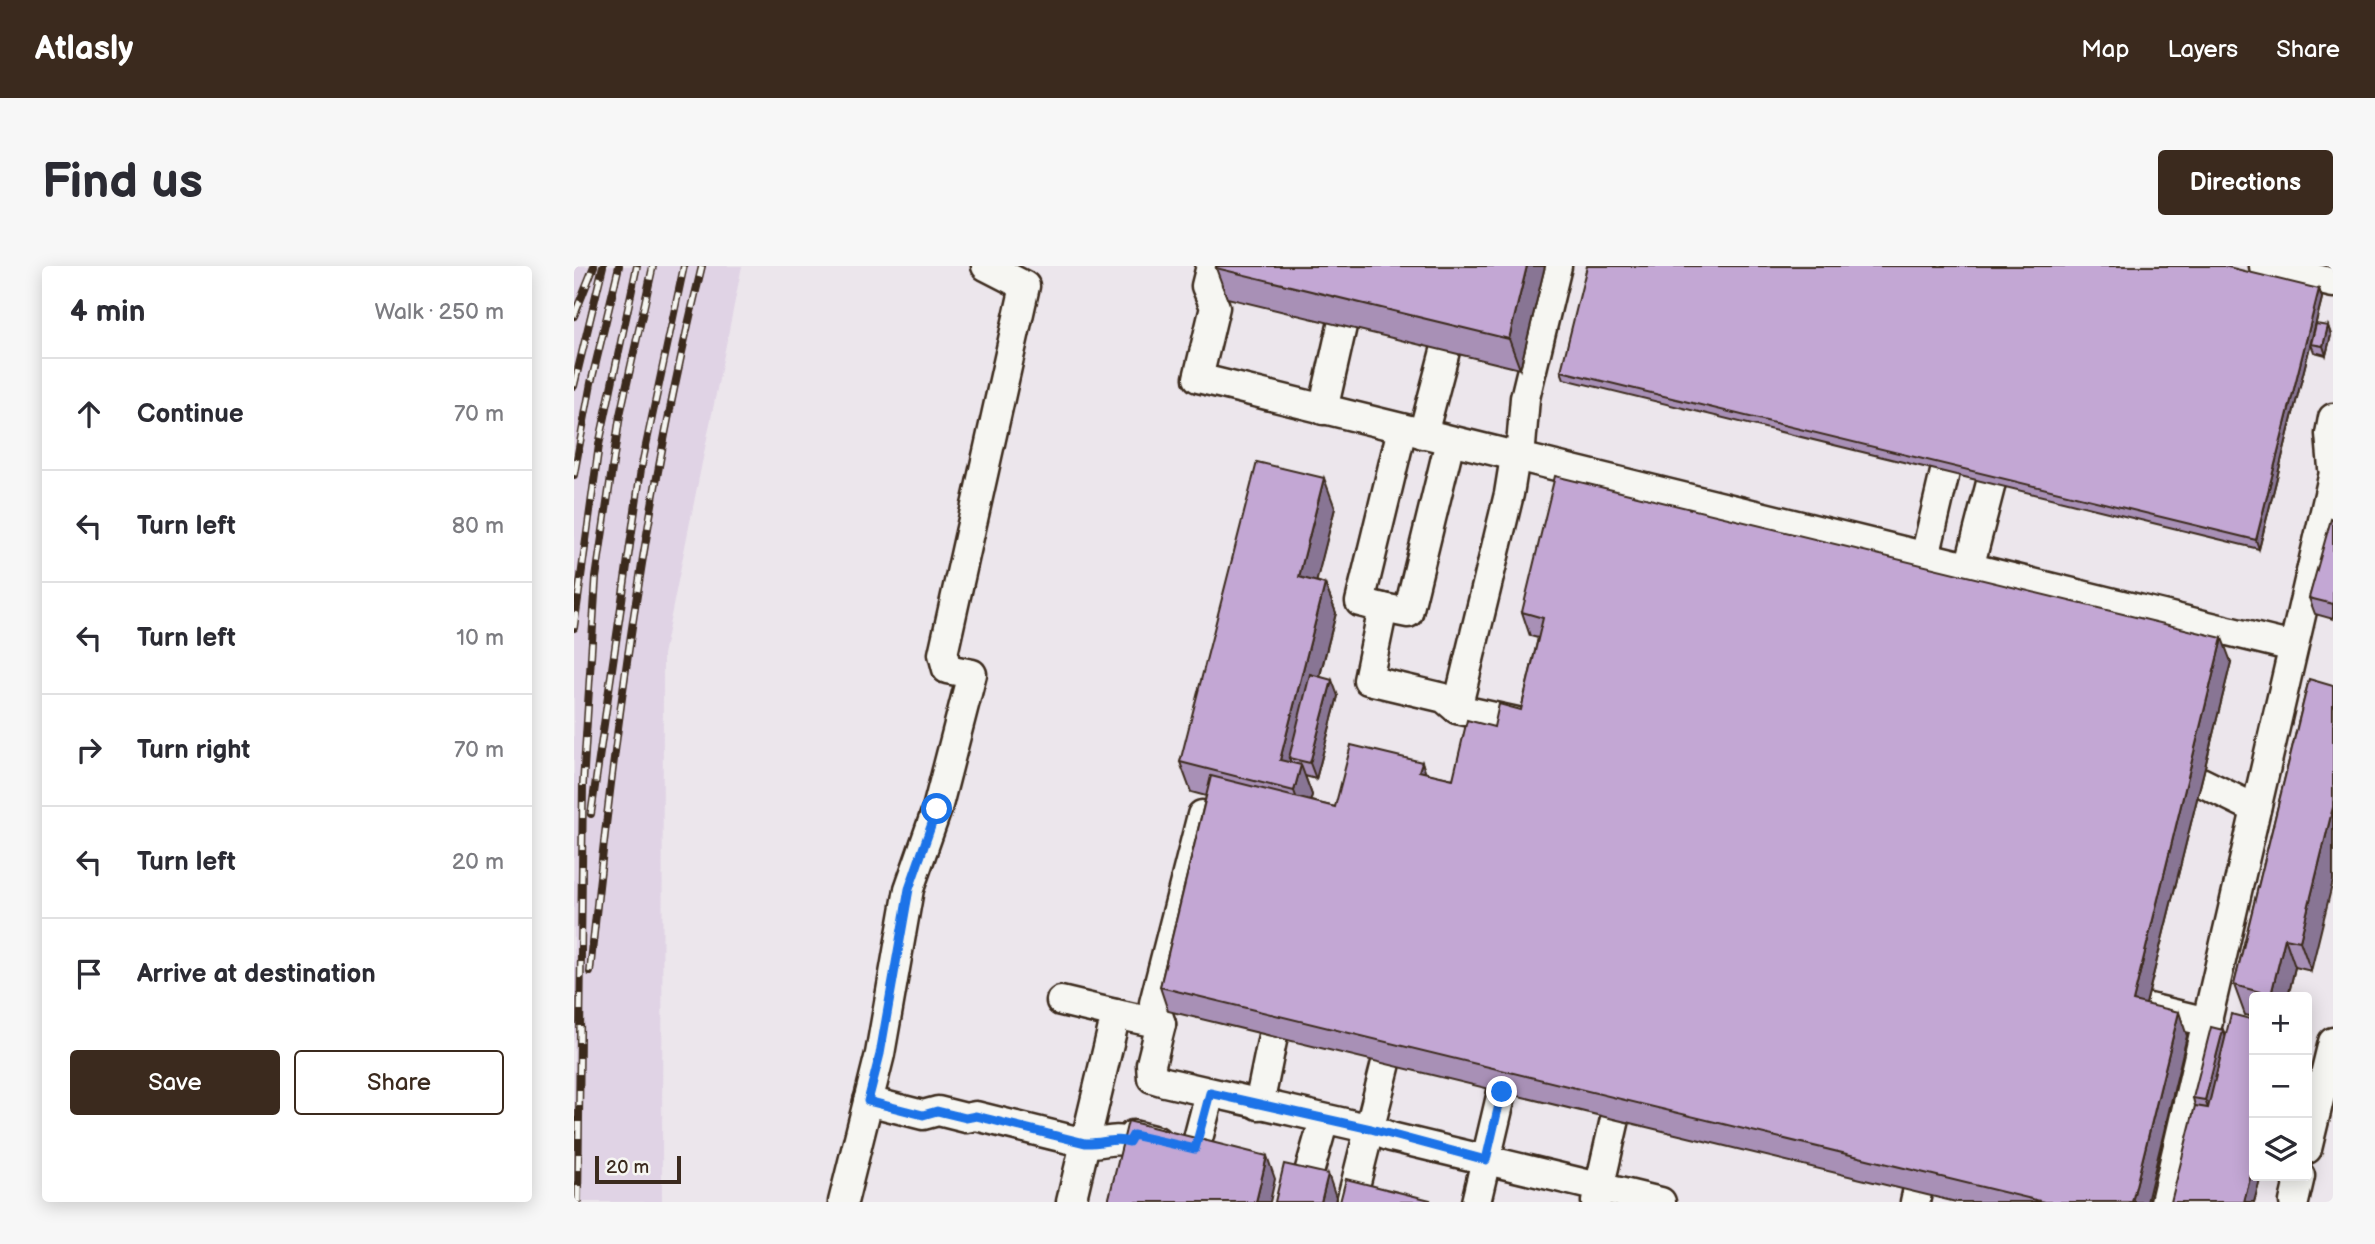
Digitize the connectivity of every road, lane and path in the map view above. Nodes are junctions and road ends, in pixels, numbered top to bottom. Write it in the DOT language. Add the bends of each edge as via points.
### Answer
graph roads {
  1 [pos="986,266"];
  2 [pos="1211,266"];
  3 [pos="1557,266"];
  4 [pos="2264,266"];
  5 [pos="2333,283"];
  6 [pos="1342,326"];
  7 [pos="1445,351"];
  8 [pos="1323,410"];
  9 [pos="2333,418"];
  10 [pos="1425,435"];
  11 [pos="1517,457"];
  12 [pos="2333,468"];
  13 [pos="1945,472"];
  14 [pos="2333,477"];
  15 [pos="1991,483"];
  16 [pos="1765,518"];
  17 [pos="1856,540"];
  18 [pos="1756,546"];
  19 [pos="1925,557"];
  20 [pos="1969,568"];
  21 [pos="1848,569"];
  22 [pos="1383,608"];
  23 [pos="2293,647"];
  24 [pos="1457,709"];
  25 [pos="1531,725"];
  26 [pos="2201,782"];
  27 [pos="1207,796"];
  28 [pos="2256,809"];
  29 [pos="1061,1001"];
  30 [pos="2145,1007"];
  31 [pos="1116,1014"];
  32 [pos="2208,1022"];
  33 [pos="1161,1024"];
  34 [pos="1273,1036"];
  35 [pos="2333,1042"];
  36 [pos="1385,1063"];
  37 [pos="1502,1092"];
  38 [pos="1210,1093"];
  39 [pos="868,1101"];
  40 [pos="1259,1105"];
  41 [pos="1615,1119"];
  42 [pos="1324,1120"];
  43 [pos="1371,1129"];
  44 [pos="2312,1129"];
  45 [pos="1094,1144"];
  46 [pos="1486,1160"];
  47 [pos="2299,1181"];
  48 [pos="1304,1189"];
  49 [pos="1598,1195"];
  50 [pos="843,1202"];
  51 [pos="1071,1202"];
  52 [pos="1089,1202"];
  53 [pos="1351,1202"];
  54 [pos="1476,1202"];
  55 [pos="1661,1202"];
  56 [pos="2165,1202"];
  57 [pos="2294,1202"];
  1 -- 39 [label="street" via="1025,286 943,654 947,668 972,674 937,809 909,889"];
  2 -- 8 [label="street" via="1206,286 1215,307 1198,378"];
  3 -- 11 [label="street" via="1525,398"];
  4 -- 5 [label="street"];
  6 -- 8 [label="street"];
  7 -- 10 [label="street"];
  8 -- 10 [label="street"];
  9 -- 12 [label="street"];
  10 -- 11 [label="street"];
  10 -- 22 [label="street" via="1360,602"];
  10 -- 22 [label="street" via="1408,612"];
  11 -- 16 [label="street"];
  11 -- 24 [label="street"];
  13 -- 19 [label="street"];
  14 -- 23 [label="street"];
  15 -- 20 [label="street"];
  16 -- 17 [label="street"];
  16 -- 18 [label="street"];
  17 -- 19 [label="street"];
  17 -- 21 [label="street"];
  19 -- 20 [label="street"];
  20 -- 23 [label="street"];
  22 -- 24 [label="street" via="1368,680 1444,698"];
  23 -- 28 [label="street"];
  24 -- 25 [label="street"];
  26 -- 28 [label="street"];
  27 -- 33 [label="street" via="1154,1003"];
  28 -- 32 [label="street"];
  29 -- 31 [label="street"];
  30 -- 32 [label="street"];
  31 -- 33 [label="street"];
  31 -- 45 [label="street"];
  32 -- 56 [label="street"];
  33 -- 38 [label="street" via="1152,1077"];
  34 -- 40 [label="street"];
  35 -- 44 [label="street"];
  36 -- 43 [label="street"];
  37 -- 46 [label="street"];
  38 -- 40 [label="street"];
  38 -- 45 [label="street" via="1194,1154 1133,1135 1129,1142 1117,1138"];
  39 -- 45 [label="street" via="923,1115 937,1111 976,1116"];
  39 -- 50 [label="street"];
  40 -- 42 [label="street"];
  41 -- 49 [label="street"];
  42 -- 43 [label="street"];
  42 -- 48 [label="street"];
  43 -- 46 [label="street"];
  43 -- 53 [label="street"];
  45 -- 51 [label="street"];
  45 -- 52 [label="street"];
  46 -- 49 [label="street"];
  46 -- 54 [label="street"];
  47 -- 57 [label="street"];
  49 -- 55 [label="street"];
}
